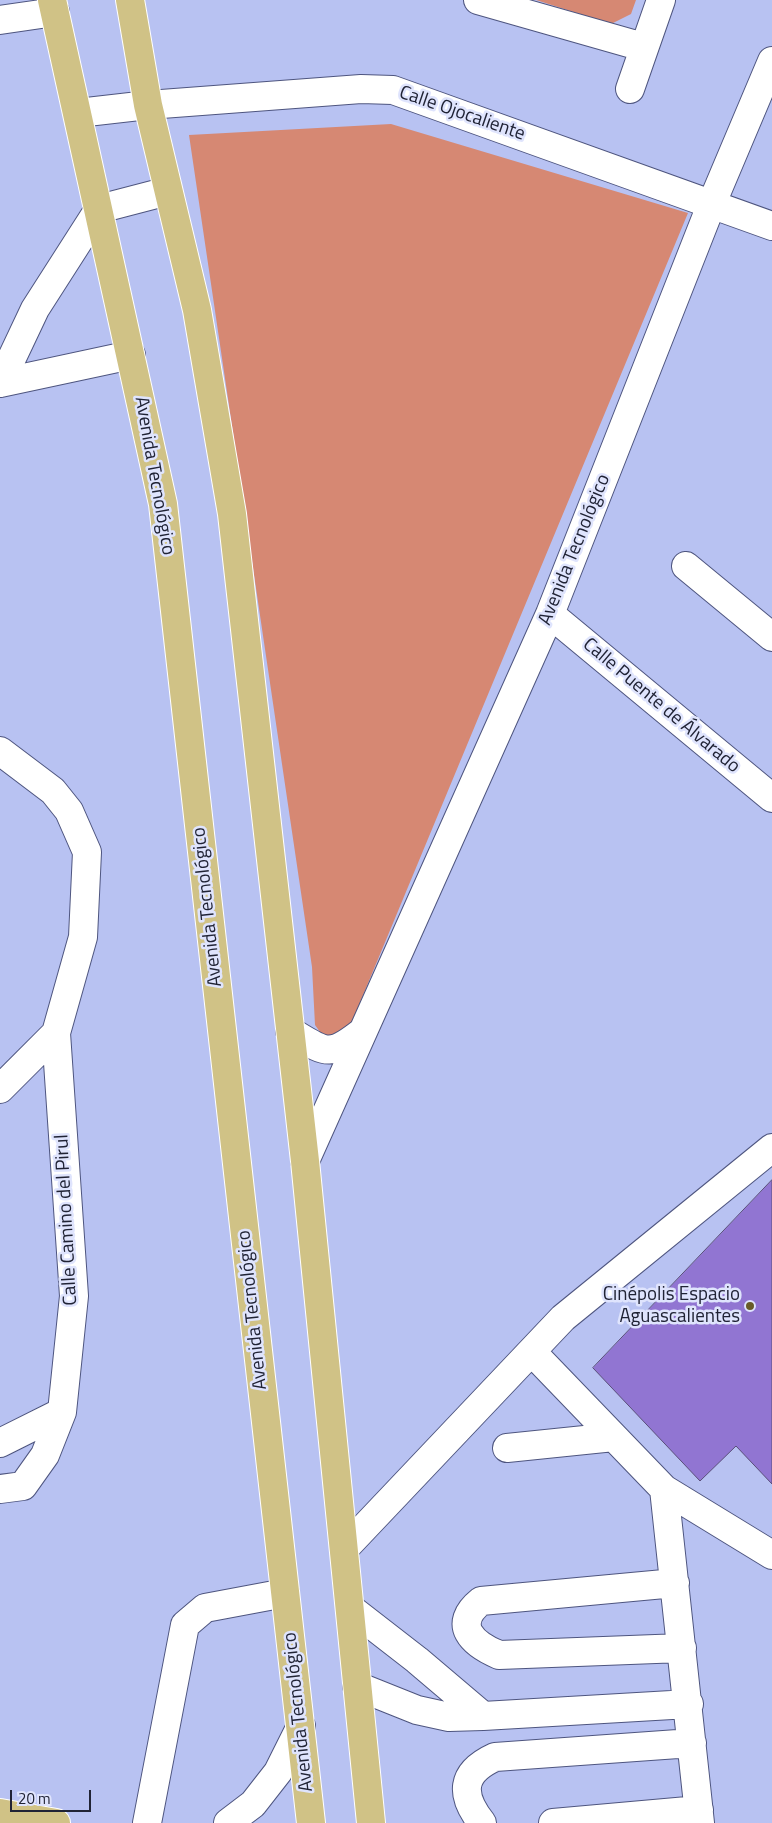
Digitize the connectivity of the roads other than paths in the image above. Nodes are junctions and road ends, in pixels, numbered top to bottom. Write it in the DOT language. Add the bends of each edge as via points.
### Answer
graph roads {
  1 [pos="130,0"];
  2 [pos="478,0"];
  3 [pos="661,0"];
  4 [pos="54,6"];
  5 [pos="0,20"];
  6 [pos="643,47"];
  7 [pos="772,61"];
  8 [pos="630,89"];
  9 [pos="148,105"];
  10 [pos="78,113"];
  11 [pos="168,191"];
  12 [pos="712,203"];
  13 [pos="98,209"];
  14 [pos="772,226"];
  15 [pos="131,355"];
  16 [pos="0,383"];
  17 [pos="686,566"];
  18 [pos="550,614"];
  19 [pos="772,637"];
  20 [pos="0,751"];
  21 [pos="772,798"];
  22 [pos="290,1031"];
  23 [pos="362,1032"];
  24 [pos="56,1033"];
  25 [pos="0,1089"];
  26 [pos="772,1148"];
  27 [pos="305,1161"];
  28 [pos="532,1352"];
  29 [pos="62,1412"];
  30 [pos="614,1437"];
  31 [pos="0,1443"];
  32 [pos="508,1448"];
  33 [pos="11,1487"];
  34 [pos="664,1489"];
  35 [pos="344,1549"];
  36 [pos="772,1555"];
  37 [pos="675,1583"];
  38 [pos="285,1593"];
  39 [pos="350,1608"];
  40 [pos="682,1648"];
  41 [pos="357,1686"];
  42 [pos="689,1704"];
  43 [pos="483,1716"];
  44 [pos="301,1726"];
  45 [pos="692,1743"];
  46 [pos="0,1813"];
  47 [pos="700,1816"];
  48 [pos="56,1823"];
  49 [pos="147,1823"];
  50 [pos="228,1823"];
  51 [pos="311,1823"];
  52 [pos="371,1823"];
  53 [pos="482,1823"];
  54 [pos="553,1823"];
  1 -- 9 [label="main road, Avenida Tecnológico"];
  2 -- 6 [label="street"];
  3 -- 6 [label="street"];
  4 -- 5 [label="street"];
  4 -- 10 [label="main road, Avenida Tecnológico"];
  6 -- 8 [label="street"];
  7 -- 12 [label="street, Avenida Tecnológico"];
  9 -- 10 [label="street, Calle Ojocaliente"];
  9 -- 11 [label="main road, Avenida Tecnológico"];
  9 -- 12 [label="street, Calle Ojocaliente" via="361,89 392,90"];
  10 -- 13 [label="main road, Avenida Tecnológico"];
  11 -- 13 [label="street"];
  11 -- 22 [label="main road, Avenida Tecnológico" via="197,310 232,514"];
  12 -- 14 [label="street, Calle Ojocaliente"];
  12 -- 18 [label="street, Avenida Tecnológico"];
  13 -- 15 [label="main road, Avenida Tecnológico"];
  13 -- 16 [label="street" via="37,305"];
  15 -- 16 [label="street"];
  15 -- 38 [label="main road, Avenida Tecnológico" via="162,504"];
  17 -- 19 [label="street"];
  18 -- 21 [label="street, Calle Puente de Álvarado"];
  18 -- 23 [label="street, Avenida Tecnológico"];
  20 -- 24 [label="street" via="53,791 69,811 87,852 84,937"];
  22 -- 23 [label="street, Avenida Tecnológico" via="320,1049 330,1050 343,1047"];
  22 -- 27 [label="main road, Avenida Tecnológico"];
  23 -- 27 [label="street, Avenida Tecnológico"];
  24 -- 25 [label="street"];
  24 -- 29 [label="street, Calle Camino del Pirul" via="74,1296"];
  26 -- 28 [label="street" via="562,1318"];
  27 -- 35 [label="main road, Avenida Tecnológico"];
  28 -- 30 [label="street"];
  28 -- 35 [label="street"];
  29 -- 31 [label="street"];
  29 -- 33 [label="street, Calle Camino del Pirul" via="45,1455"];
  30 -- 32 [label="street"];
  30 -- 34 [label="street"];
  34 -- 36 [label="street"];
  34 -- 37 [label="street"];
  35 -- 39 [label="main road, Avenida Tecnológico"];
  37 -- 40 [label="street"];
  37 -- 40 [label="street" via="481,1601 472,1608 468,1620 469,1636 480,1647 499,1655"];
  38 -- 44 [label="main road, Avenida Tecnológico"];
  38 -- 49 [label="street" via="205,1608 186,1625"];
  39 -- 41 [label="main road, Avenida Tecnológico"];
  39 -- 43 [label="street"];
  40 -- 42 [label="street"];
  41 -- 43 [label="street" via="417,1710 449,1717"];
  41 -- 52 [label="main road, Avenida Tecnológico"];
  42 -- 43 [label="street"];
  42 -- 45 [label="street"];
  44 -- 50 [label="street" via="278,1772 253,1804"];
  44 -- 51 [label="main road, Avenida Tecnológico"];
  45 -- 47 [label="street"];
  45 -- 53 [label="street" via="495,1758 480,1764 470,1775 466,1794 471,1809"];
  46 -- 48 [label="main road"];
  47 -- 54 [label="street"];
}
